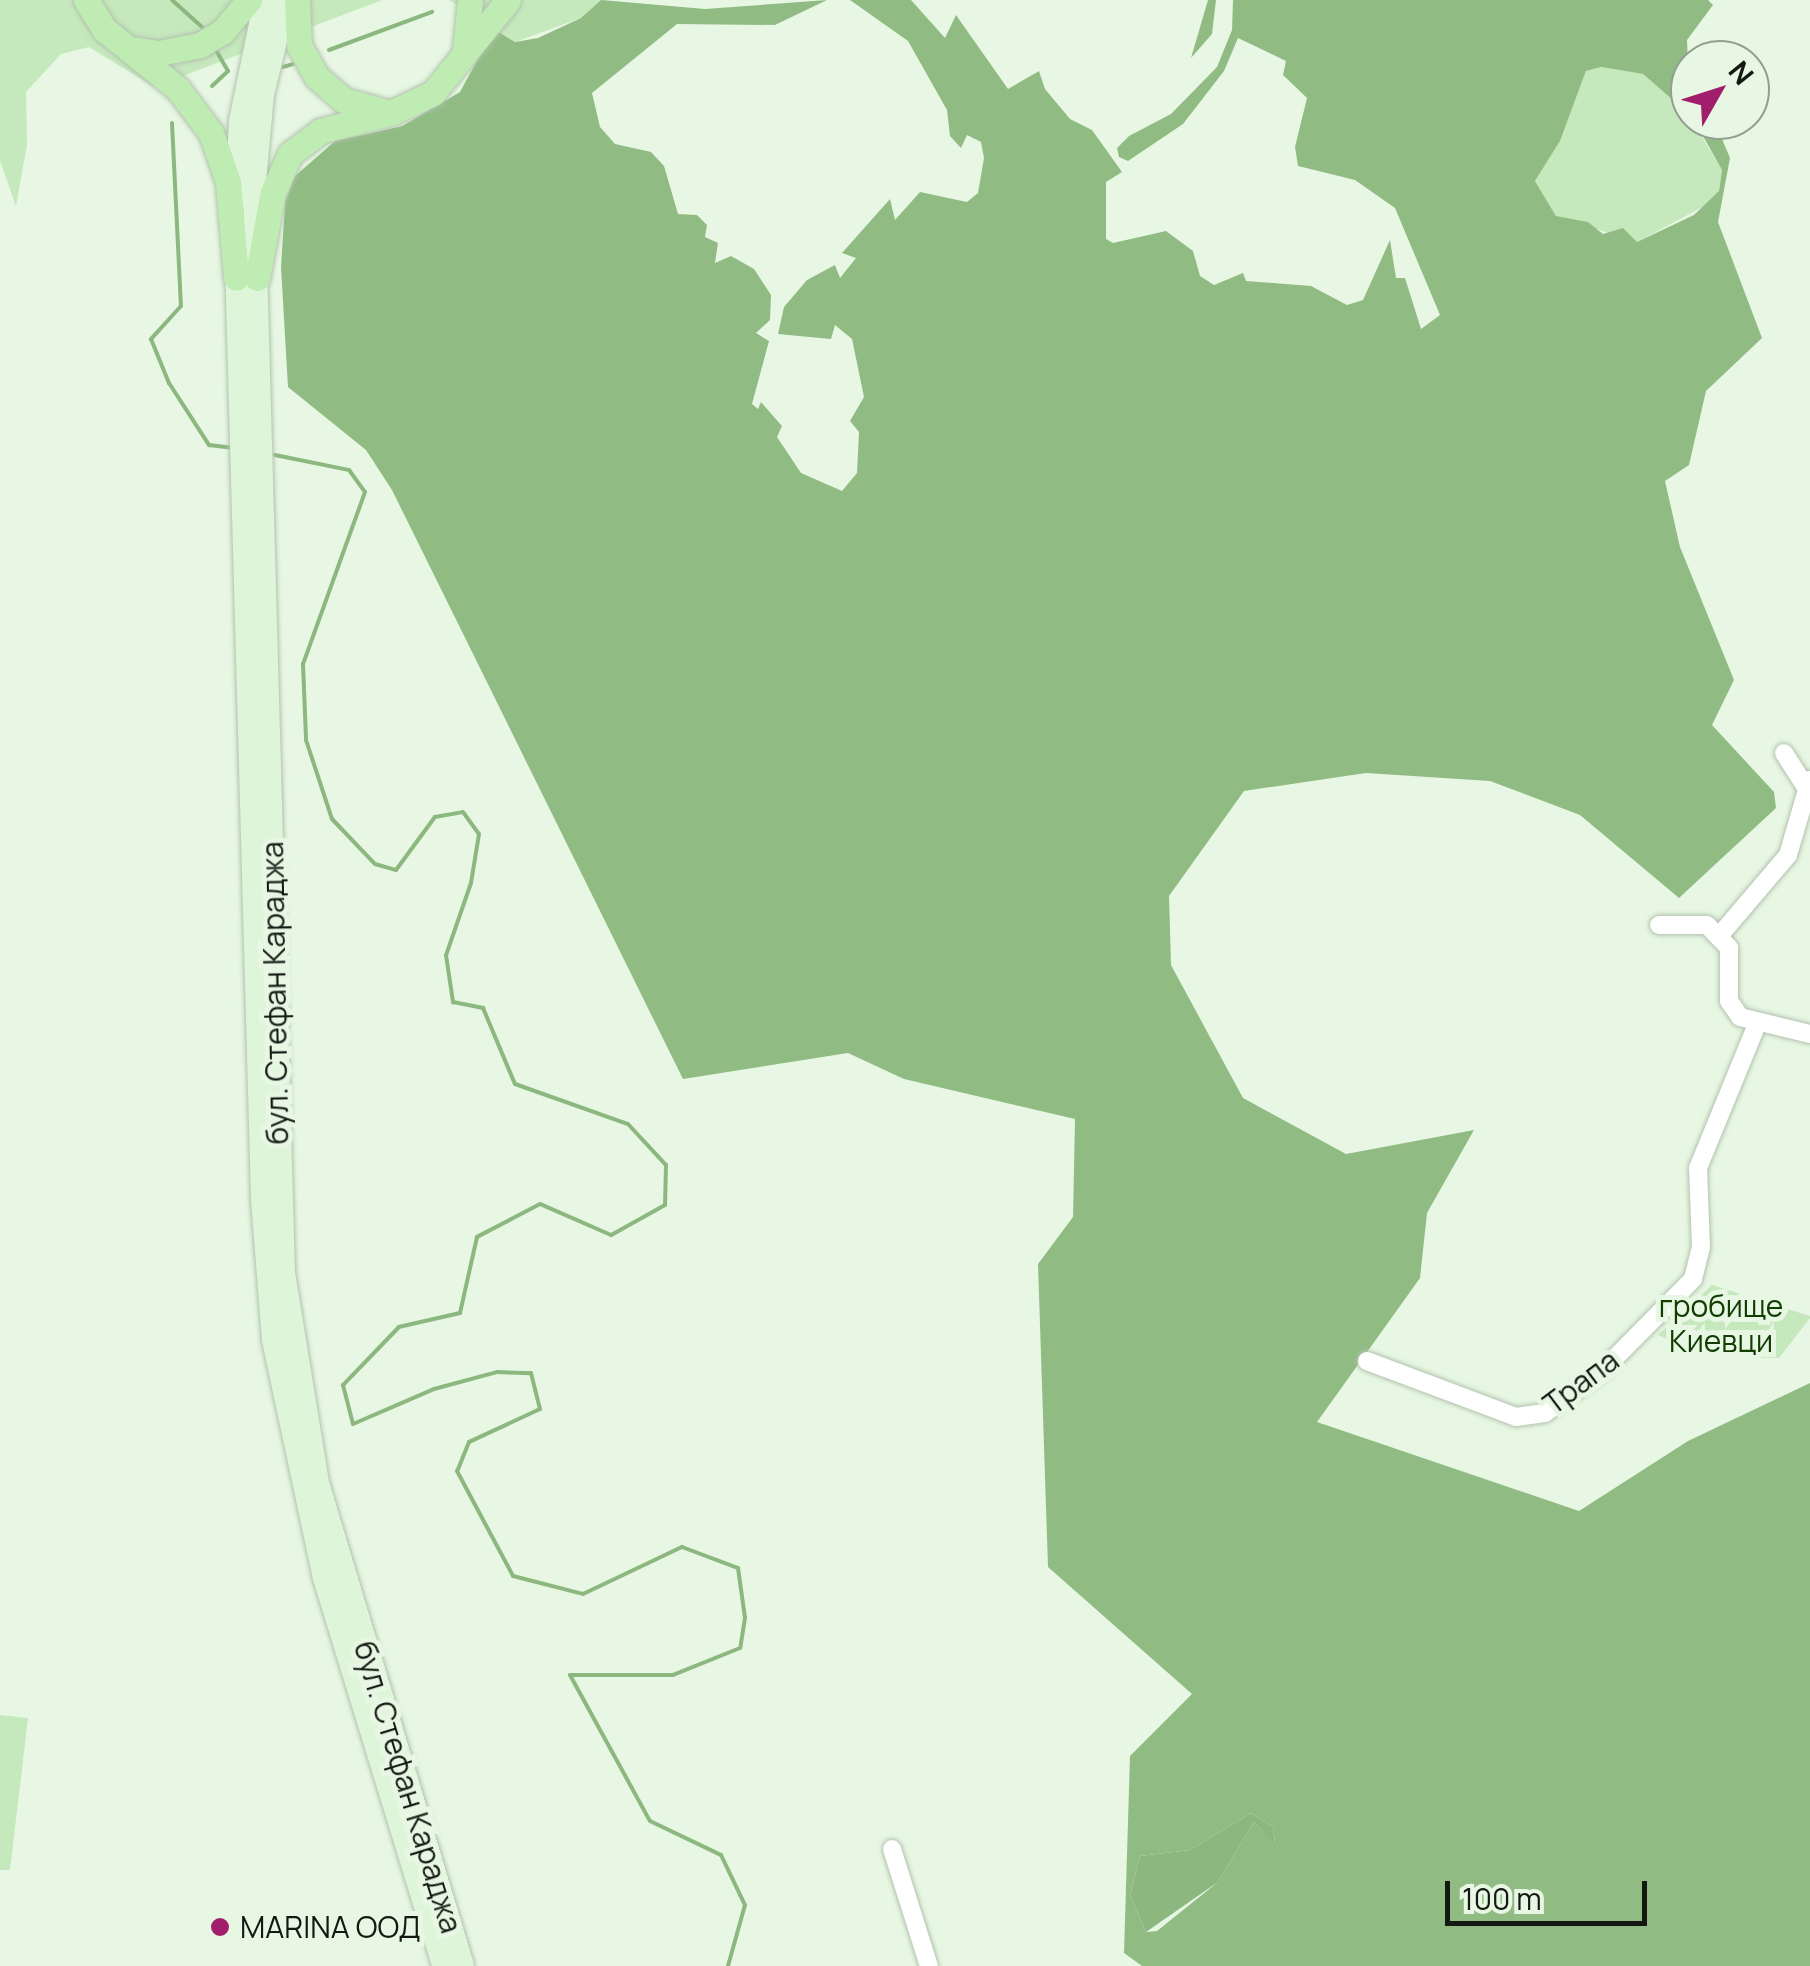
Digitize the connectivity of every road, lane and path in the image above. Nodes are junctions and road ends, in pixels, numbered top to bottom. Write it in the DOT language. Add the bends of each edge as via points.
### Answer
graph roads {
  1 [pos="86,0"];
  2 [pos="250,0"];
  3 [pos="265,0"];
  4 [pos="286,0"];
  5 [pos="297,0"];
  6 [pos="470,0"];
  7 [pos="508,0"];
  8 [pos="126,48"];
  9 [pos="462,60"];
  10 [pos="393,112"];
  11 [pos="247,278"];
  12 [pos="1784,753"];
  13 [pos="1809,784"];
  14 [pos="1659,925"];
  15 [pos="1720,935"];
  16 [pos="1757,1024"];
  17 [pos="1810,1034"];
  18 [pos="1367,1361"];
  19 [pos="892,1849"];
  20 [pos="442,1966"];
  21 [pos="463,1966"];
  22 [pos="929,1966"];
  1 -- 8 [label="main road"];
  2 -- 8 [label="main road" via="222,32 200,45 160,54"];
  3 -- 11 [label="main road, бул. Стефан Караджа" via="240,122"];
  4 -- 11 [label="main road, бул. Стефан Караджа" via="259,122"];
  5 -- 10 [label="main road" via="299,45 317,77 352,104"];
  6 -- 9 [label="main road"];
  7 -- 9 [label="main road"];
  8 -- 11 [label="main road" via="190,100 211,132"];
  9 -- 10 [label="main road" via="433,93"];
  10 -- 11 [label="main road" via="320,130 290,154"];
  11 -- 20 [label="main road, бул. Стефан Караджа" via="262,1200 273,1340 324,1578"];
  11 -- 21 [label="main road, бул. Стефан Караджа" via="280,1200 291,1338 342,1573"];
  12 -- 13 [label="street"];
  13 -- 15 [label="street" via="1788,855"];
  14 -- 15 [label="street" via="1694,922"];
  15 -- 16 [label="street" via="1731,962 1729,1001 1740,1017"];
  16 -- 17 [label="street"];
  16 -- 18 [label="street, Трапа" via="1698,1168 1702,1247 1693,1279 1601,1372 1544,1413 1516,1418"];
  19 -- 22 [label="street"];
}
